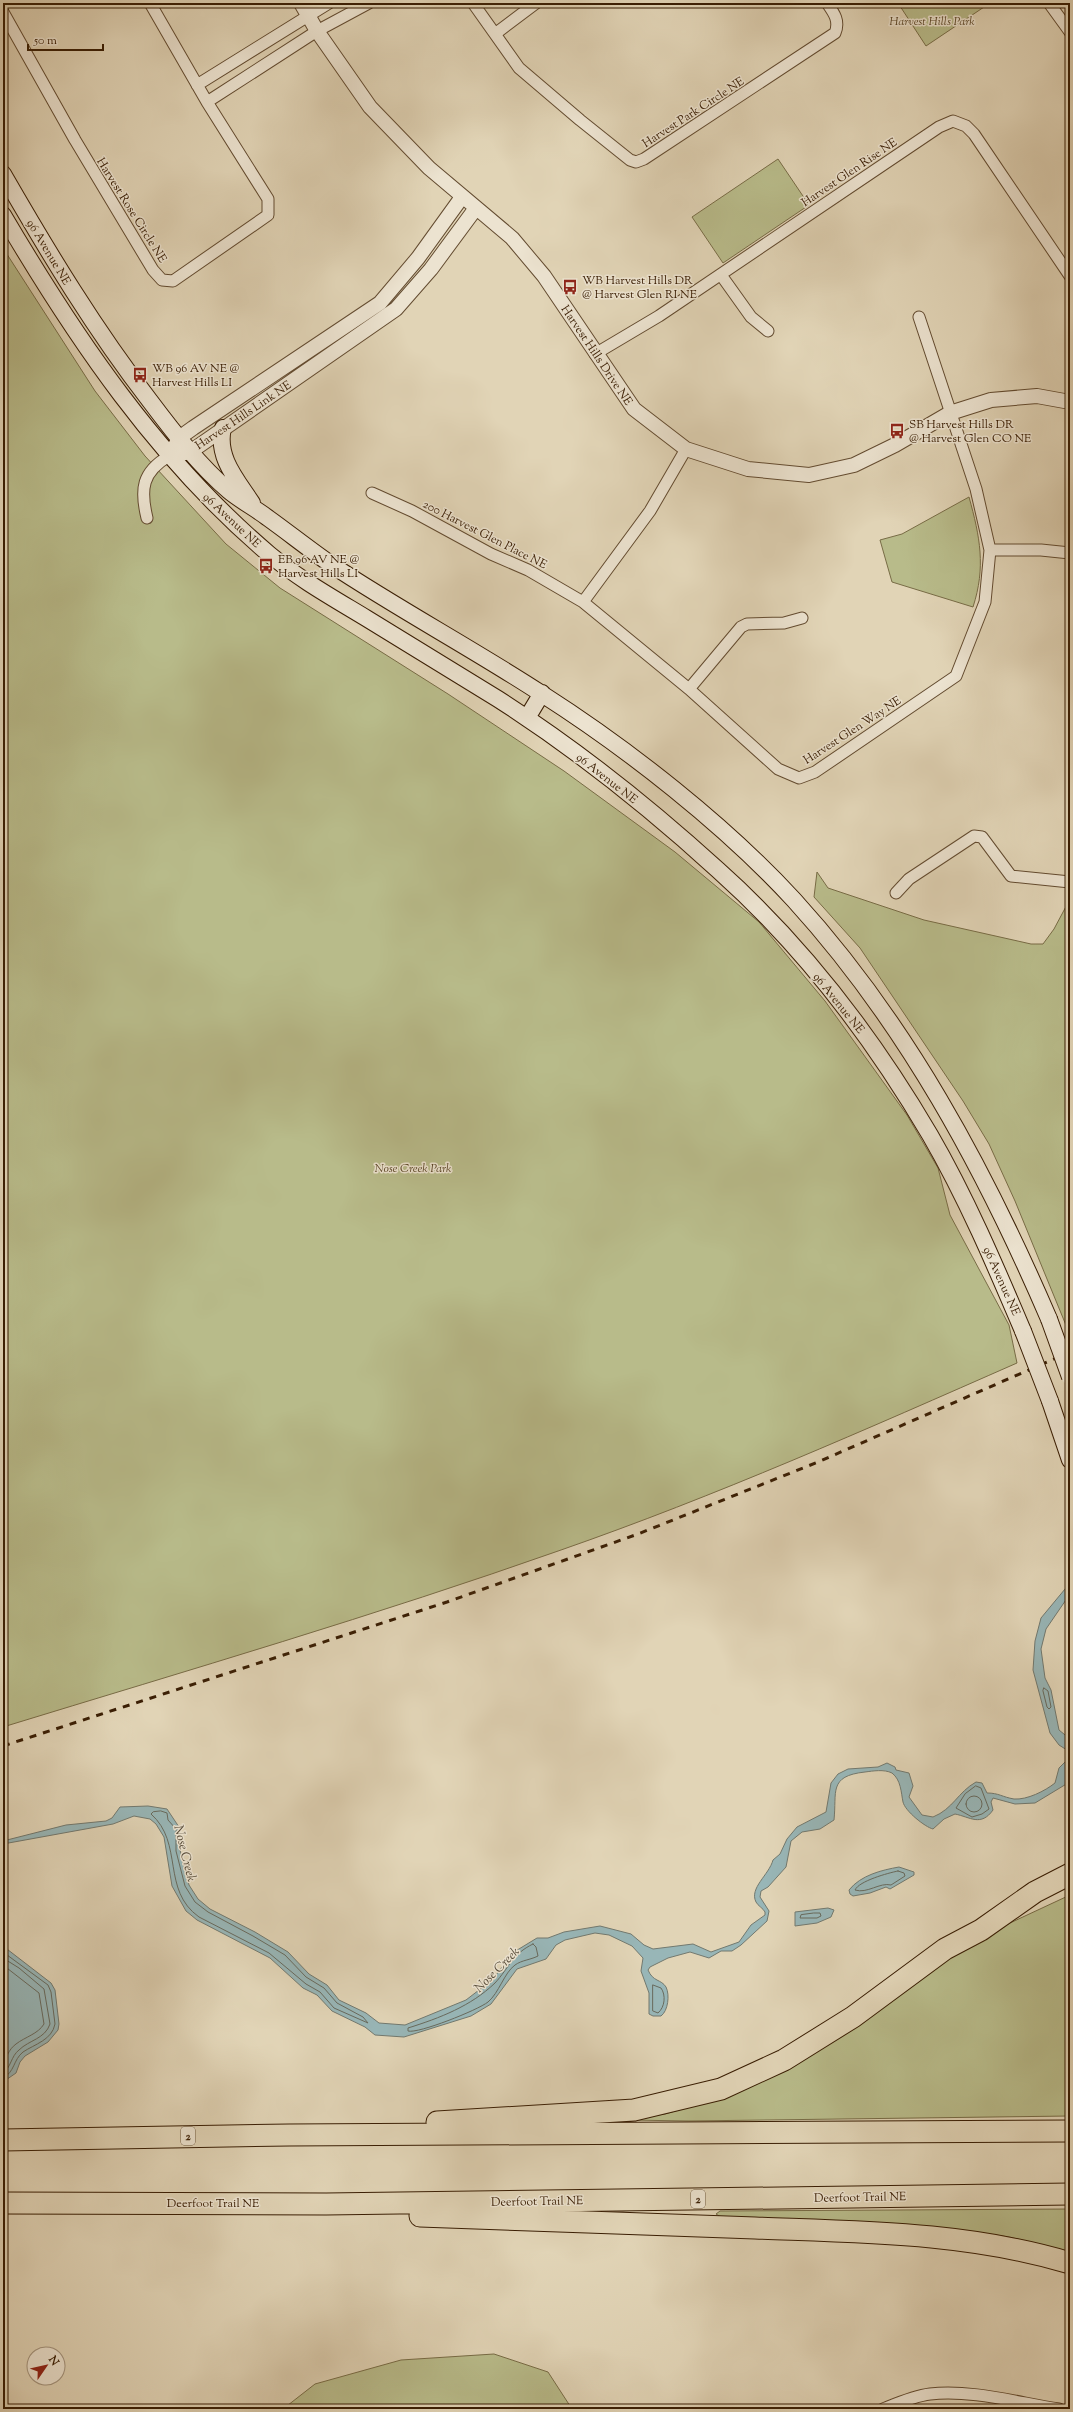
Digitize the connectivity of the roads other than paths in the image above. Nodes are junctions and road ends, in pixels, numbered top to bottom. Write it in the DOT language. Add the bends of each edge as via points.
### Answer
graph roads {
  1 [pos="150,3"];
  2 [pos="329,3"];
  3 [pos="369,3"];
  4 [pos="473,3"];
  5 [pos="536,3"];
  6 [pos="827,3"];
  7 [pos="1049,3"];
  8 [pos="304,9"];
  9 [pos="3,12"];
  10 [pos="317,31"];
  11 [pos="1070,32"];
  12 [pos="495,34"];
  13 [pos="197,85"];
  14 [pos="207,102"];
  15 [pos="3,174"];
  16 [pos="462,197"];
  17 [pos="476,208"];
  18 [pos="3,215"];
  19 [pos="721,275"];
  20 [pos="1070,276"];
  21 [pos="919,317"];
  22 [pos="768,331"];
  23 [pos="595,354"];
  24 [pos="1070,402"];
  25 [pos="950,413"];
  26 [pos="223,428"];
  27 [pos="179,438"];
  28 [pos="686,449"];
  29 [pos="190,452"];
  30 [pos="169,456"];
  31 [pos="372,493"];
  32 [pos="255,508"];
  33 [pos="147,518"];
  34 [pos="990,550"];
  35 [pos="1070,553"];
  36 [pos="583,602"];
  37 [pos="802,618"];
  38 [pos="689,689"];
  39 [pos="542,693"];
  40 [pos="527,718"];
  41 [pos="1070,882"];
  42 [pos="896,893"];
  43 [pos="1070,1377"];
  44 [pos="1070,1460"];
  45 [pos="1070,1874"];
  46 [pos="1070,1886"];
  47 [pos="1010,1911"];
  48 [pos="1070,2131"];
  49 [pos="373,2135"];
  50 [pos="3,2140"];
  51 [pos="1070,2194"];
  52 [pos="3,2203"];
  53 [pos="326,2204"];
  54 [pos="961,2240"];
  55 [pos="1070,2263"];
  56 [pos="1070,2273"];
  57 [pos="883,2409"];
  58 [pos="1059,2409"];
  1 -- 13 [label="street, Harvest Rose Circle NE"];
  2 -- 8 [label="street"];
  3 -- 10 [label="street"];
  4 -- 12 [label="street, Harvest Park Circle NE"];
  5 -- 12 [label="street"];
  6 -- 12 [label="street, Harvest Park Circle NE" via="838,26 835,33 636,162 580,120 519,68"];
  7 -- 11 [label="street"];
  8 -- 10 [label="street, Harvest Hills Drive NE"];
  8 -- 13 [label="street" via="255,51"];
  9 -- 14 [label="street, Harvest Rose Circle NE" via="75,140 162,280 173,281 268,215 268,199"];
  10 -- 14 [label="street"];
  10 -- 16 [label="street, Harvest Hills Drive NE" via="370,107 429,168"];
  13 -- 14 [label="street, Harvest Rose Circle NE"];
  15 -- 27 [label="main road, 96 Avenue NE" via="78,300 126,371"];
  16 -- 17 [label="street, Harvest Hills Drive NE"];
  16 -- 27 [label="street, Harvest Hills Link NE" via="418,258 380,303"];
  17 -- 23 [label="street, Harvest Hills Drive NE" via="512,238 544,276"];
  17 -- 26 [label="street, Harvest Hills Link NE" via="431,269 396,310"];
  18 -- 30 [label="main road, 96 Avenue NE" via="71,326"];
  19 -- 20 [label="street, Harvest Glen Rise NE" via="939,127 953,121 966,126 974,134"];
  19 -- 22 [label="street" via="751,317"];
  19 -- 23 [label="street, Harvest Glen Rise NE"];
  21 -- 25 [label="street, Harvest Glen Way NE"];
  23 -- 28 [label="street, Harvest Hills Drive NE" via="634,409"];
  24 -- 25 [label="street, Harvest Hills Drive NE" via="1037,396 1012,396"];
  25 -- 28 [label="street, Harvest Hills Drive NE" via="854,465 809,475 748,469"];
  25 -- 34 [label="street, Harvest Glen Way NE" via="976,489"];
  26 -- 29 [label="street, Harvest Hills Link NE"];
  26 -- 32 [label="main road" via="221,444 224,458"];
  27 -- 29 [label="main road, 96 Avenue NE"];
  27 -- 30 [label="street, Harvest Hills Link NE"];
  28 -- 36 [label="street" via="650,511"];
  29 -- 30 [label="street, Harvest Hills Link NE"];
  29 -- 32 [label="main road, 96 Avenue NE" via="231,493"];
  30 -- 33 [label="street" via="154,465 143,485"];
  30 -- 40 [label="main road, 96 Avenue NE" via="220,510 273,557 325,593"];
  31 -- 36 [label="street, 200 Harvest Glen Place NE" via="528,570"];
  32 -- 39 [label="main road, 96 Avenue NE" via="329,563"];
  34 -- 35 [label="street"];
  34 -- 38 [label="street, Harvest Glen Way NE" via="985,602 956,676 815,772 798,778 778,769"];
  36 -- 38 [label="street, Harvest Glen Way NE"];
  37 -- 38 [label="street" via="784,623 747,624 741,627"];
  39 -- 40 [label="main road"];
  39 -- 43 [label="main road, 96 Avenue NE, bridge" via="668,786 742,849 792,898 824,935 898,1034 955,1123 992,1192 1049,1319"];
  40 -- 44 [label="main road, 96 Avenue NE, bridge" via="647,808 720,871 772,923 882,1058 931,1137 967,1206 1023,1331"];
  41 -- 42 [label="street" via="1011,876 982,837 974,836 909,879"];
  45 -- 47 [label="highway" via="1035,1892"];
  46 -- 47 [label="highway"];
  47 -- 49 [label="highway" via="946,1949 853,2017 790,2056 721,2089 634,2110 400,2124"];
  48 -- 49 [label="highway, 2"];
  49 -- 50 [label="highway, 2"];
  51 -- 53 [label="highway, Deerfoot Trail NE / 2"];
  52 -- 53 [label="highway, Deerfoot Trail NE / 2"];
  53 -- 54 [label="highway" via="347,2213 883,2232"];
  54 -- 55 [label="highway" via="1028,2251"];
  54 -- 56 [label="highway" via="1043,2262"];
  57 -- 58 [label="street" via="930,2394 959,2394"];
}
